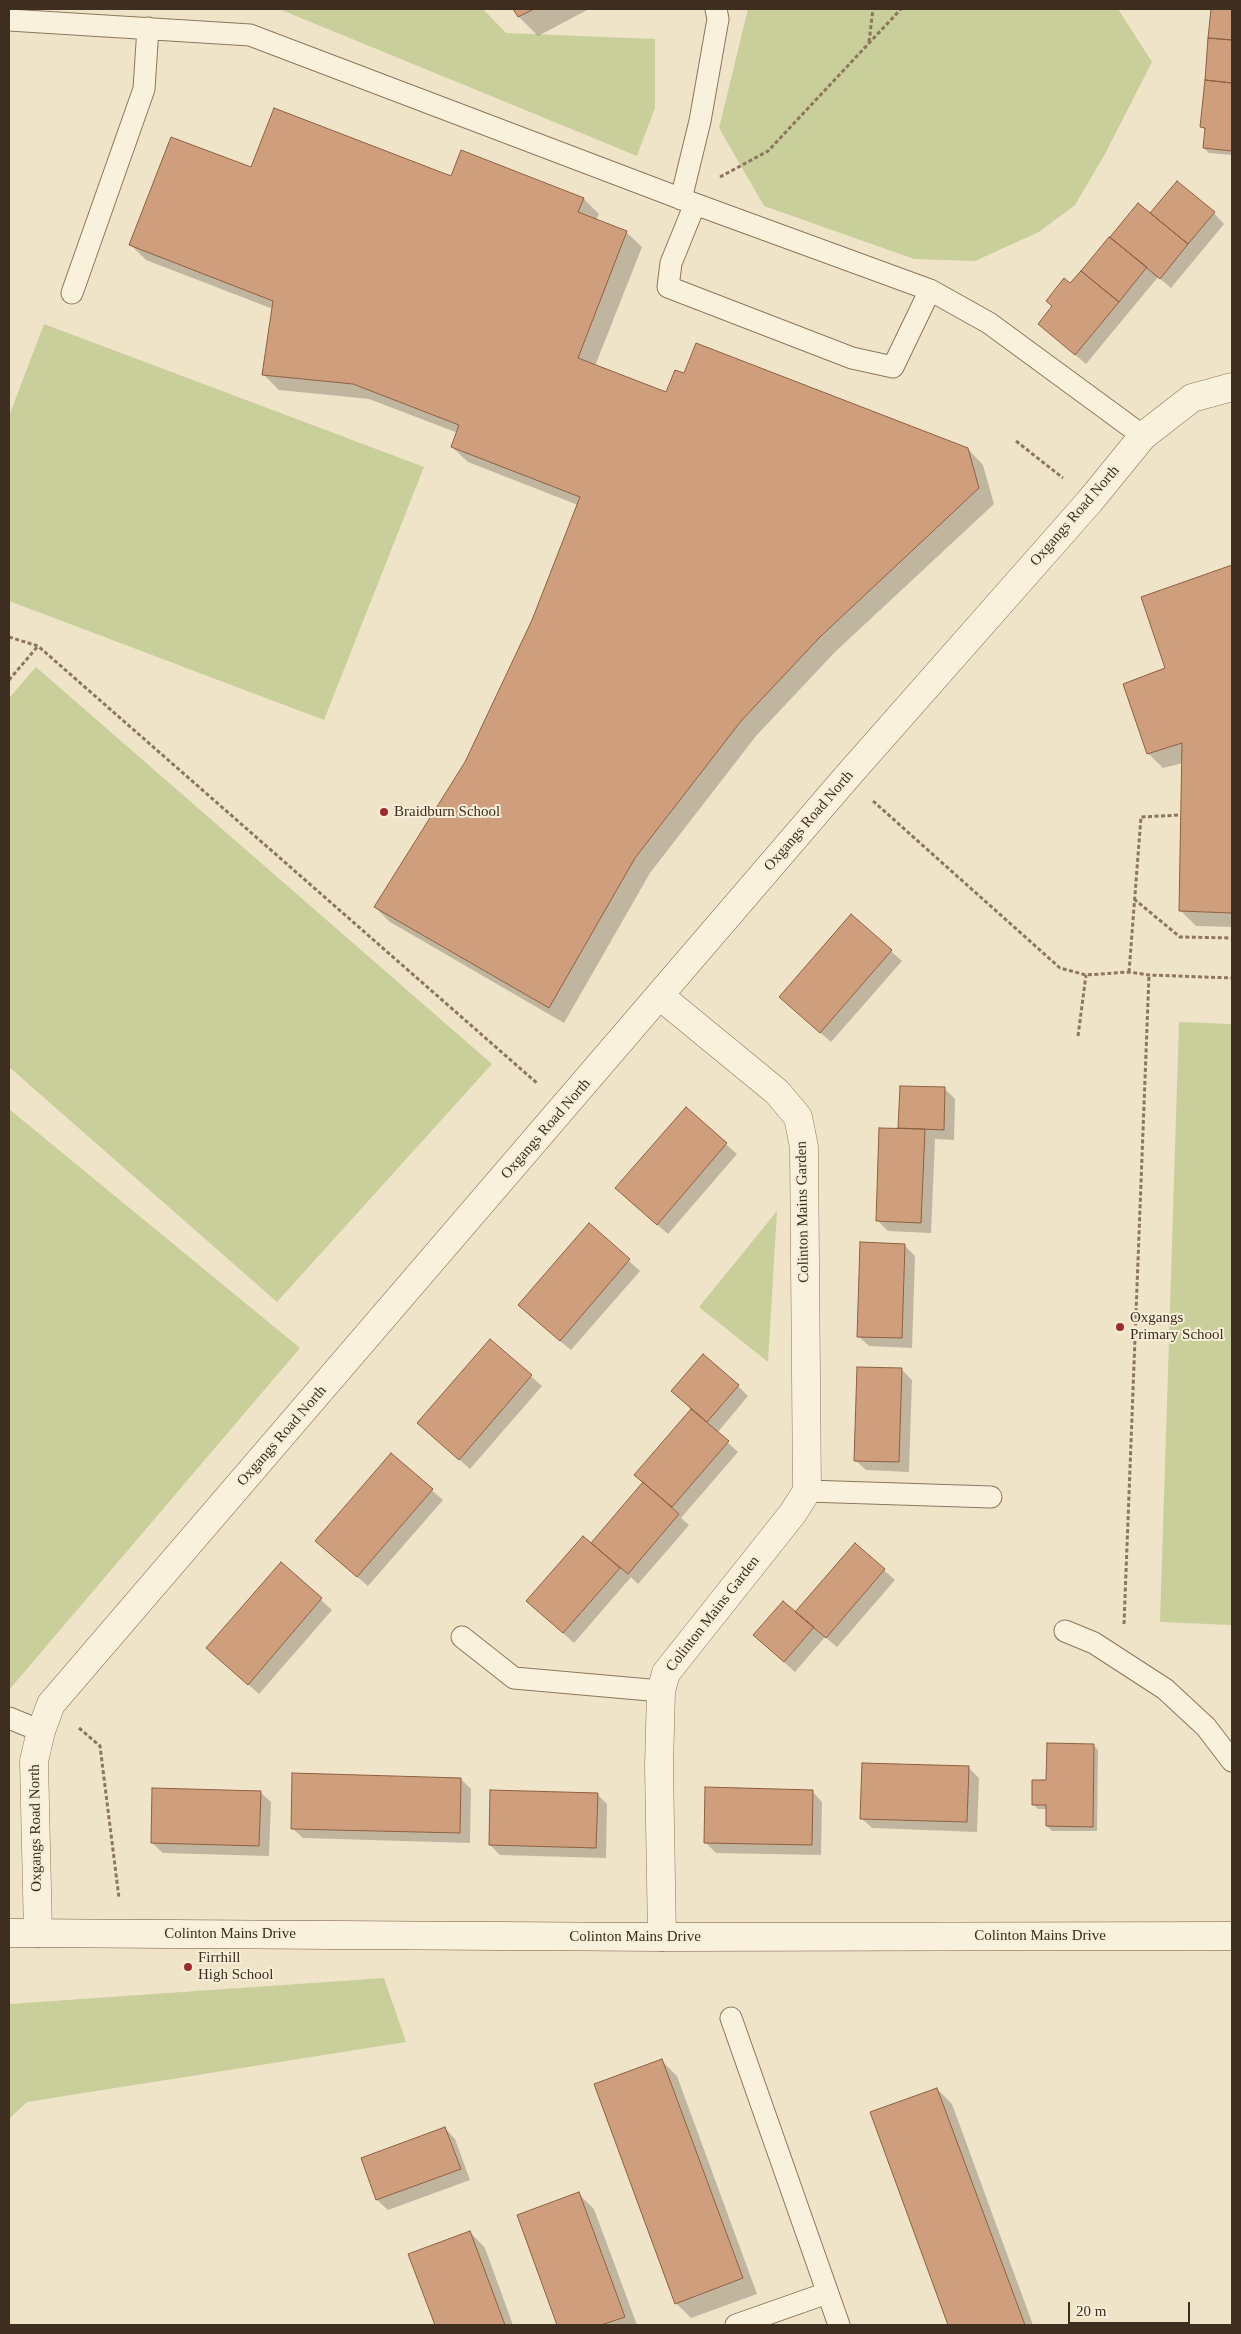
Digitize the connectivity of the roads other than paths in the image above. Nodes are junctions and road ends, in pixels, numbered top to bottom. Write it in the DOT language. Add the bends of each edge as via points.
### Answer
graph roads {
  1 [pos="716,9"];
  2 [pos="9,20"];
  3 [pos="148,28"];
  4 [pos="688,202"];
  5 [pos="930,290"];
  6 [pos="72,293"];
  7 [pos="1232,387"];
  8 [pos="1143,436"];
  9 [pos="660,996"];
  10 [pos="806,1491"];
  11 [pos="991,1497"];
  12 [pos="1066,1631"];
  13 [pos="462,1638"];
  14 [pos="662,1691"];
  15 [pos="9,1718"];
  16 [pos="41,1731"];
  17 [pos="1232,1762"];
  18 [pos="9,1933"];
  19 [pos="38,1933"];
  20 [pos="1232,1936"];
  21 [pos="662,1937"];
  22 [pos="731,2018"];
  23 [pos="827,2293"];
  24 [pos="736,2325"];
  25 [pos="839,2325"];
  1 -- 4 [label="lane" via="718,19"];
  2 -- 3 [label="lane"];
  3 -- 4 [label="lane" via="250,35"];
  3 -- 6 [label="lane" via="144,89"];
  4 -- 5 [label="lane"];
  4 -- 5 [label="lane" via="671,263 668,287 852,358 893,367"];
  5 -- 8 [label="lane" via="989,322"];
  7 -- 8 [label="street, Oxgangs Road North" via="1192,398"];
  8 -- 9 [label="street, Oxgangs Road North"];
  9 -- 10 [label="street, Colinton Mains Garden" via="776,1092 798,1117 804,1147"];
  9 -- 16 [label="street, Oxgangs Road North" via="51,1704"];
  10 -- 11 [label="lane"];
  10 -- 14 [label="street, Colinton Mains Garden" via="666,1673"];
  12 -- 17 [label="lane" via="1094,1643 1164,1689 1206,1727"];
  13 -- 14 [label="lane, Colinton Mains Garden" via="514,1678"];
  14 -- 21 [label="street, Colinton Mains Garden" via="659,1796"];
  15 -- 16 [label="lane"];
  16 -- 19 [label="street, Oxgangs Road North" via="34,1761"];
  18 -- 19 [label="street"];
  19 -- 21 [label="street, Colinton Mains Drive"];
  20 -- 21 [label="street, Colinton Mains Drive"];
  22 -- 23 [label="lane"];
  23 -- 24 [label="lane"];
  23 -- 25 [label="lane"];
}
